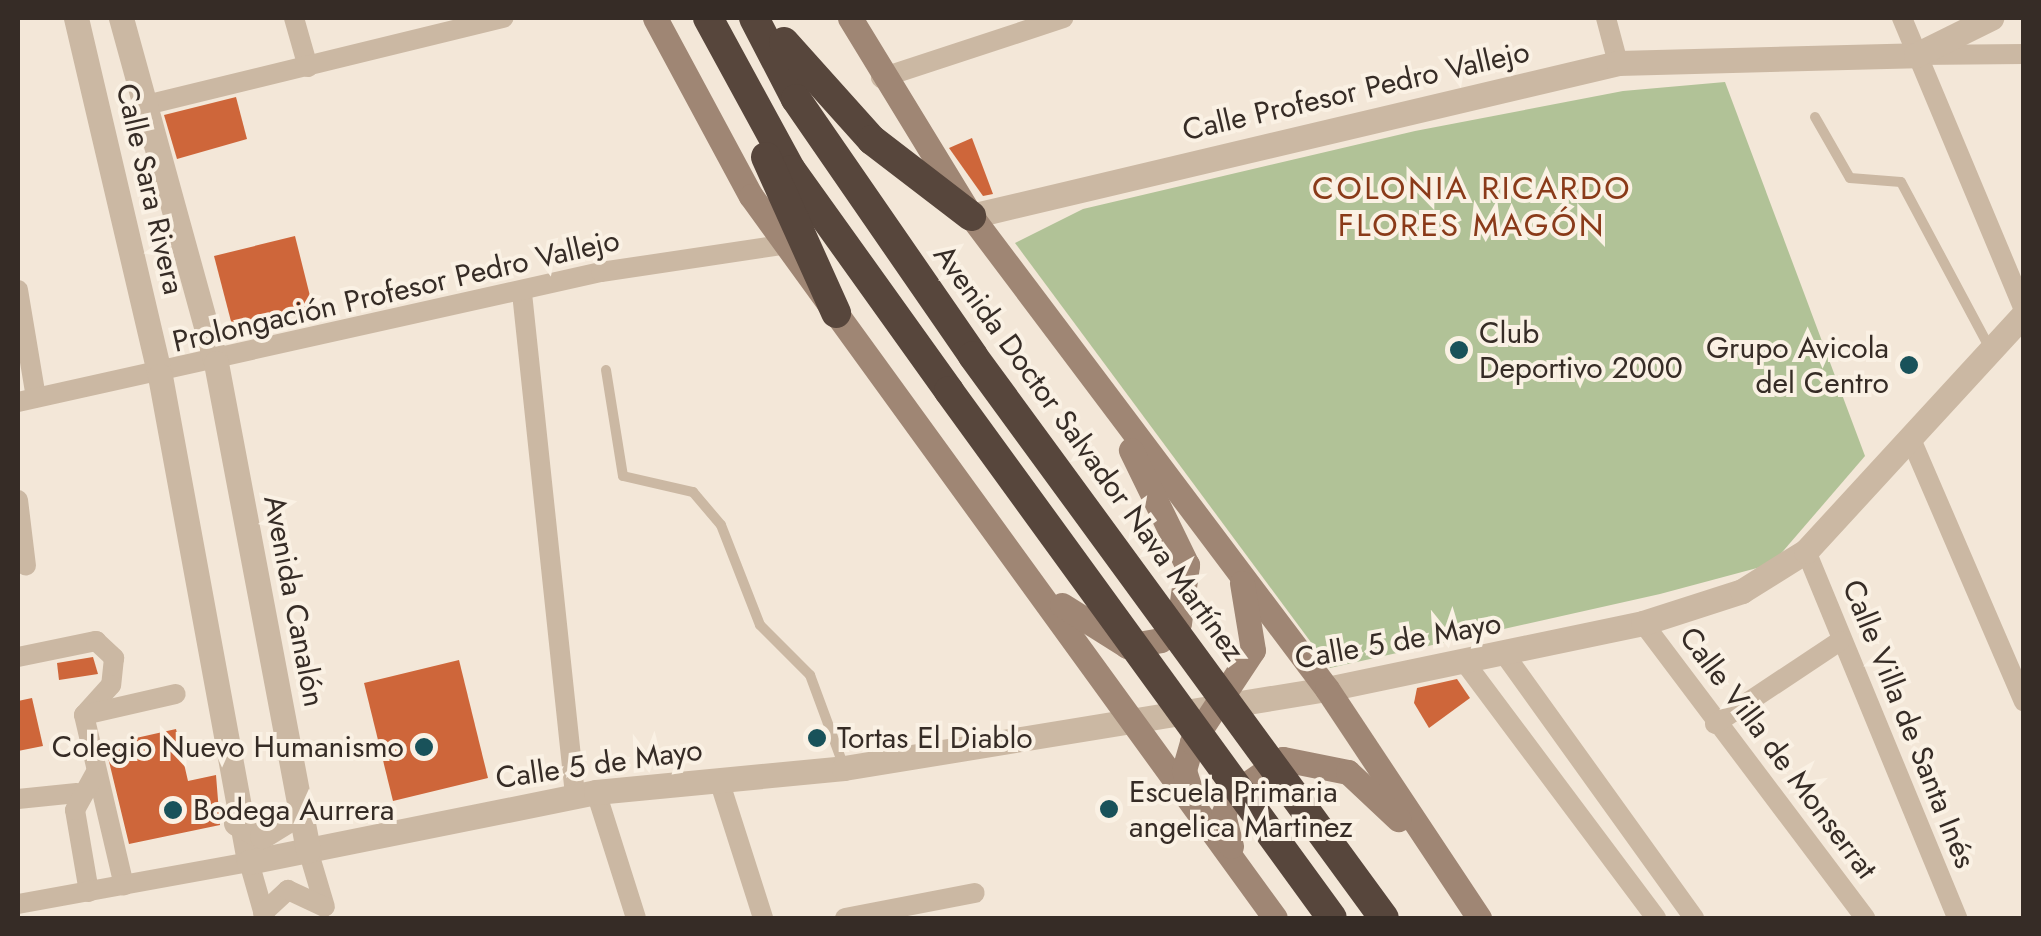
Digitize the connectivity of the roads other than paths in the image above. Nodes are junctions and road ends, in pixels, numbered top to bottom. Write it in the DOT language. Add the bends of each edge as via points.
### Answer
graph roads {
  1 [pos="76,18"];
  2 [pos="120,18"];
  3 [pos="294,18"];
  4 [pos="503,18"];
  5 [pos="654,18"];
  6 [pos="706,18"];
  7 [pos="754,18"];
  8 [pos="766,18"];
  9 [pos="850,18"];
  10 [pos="1063,18"];
  11 [pos="1606,18"];
  12 [pos="1902,18"];
  13 [pos="1991,18"];
  14 [pos="432,27"];
  15 [pos="2024,54"];
  16 [pos="1916,55"];
  17 [pos="1618,63"];
  18 [pos="308,67"];
  19 [pos="881,78"];
  20 [pos="142,106"];
  21 [pos="1815,117"];
  22 [pos="971,216"];
  23 [pos="788,244"];
  24 [pos="18,290"];
  25 [pos="522,293"];
  26 [pos="2024,312"];
  27 [pos="836,313"];
  28 [pos="1990,350"];
  29 [pos="216,363"];
  30 [pos="606,370"];
  31 [pos="160,376"];
  32 [pos="1103,394"];
  33 [pos="27,400"];
  34 [pos="1910,437"];
  35 [pos="18,500"];
  36 [pos="1806,551"];
  37 [pos="26,566"];
  38 [pos="1240,573"];
  39 [pos="1045,593"];
  40 [pos="1643,624"];
  41 [pos="1840,641"];
  42 [pos="1504,655"];
  43 [pos="18,656"];
  44 [pos="1466,664"];
  45 [pos="1327,689"];
  46 [pos="176,694"];
  47 [pos="2024,702"];
  48 [pos="1223,704"];
  49 [pos="84,715"];
  50 [pos="1132,716"];
  51 [pos="1716,724"];
  52 [pos="844,768"];
  53 [pos="96,772"];
  54 [pos="719,780"];
  55 [pos="77,793"];
  56 [pos="586,794"];
  57 [pos="18,799"];
  58 [pos="1195,804"];
  59 [pos="301,812"];
  60 [pos="236,823"];
  61 [pos="308,850"];
  62 [pos="1650,858"];
  63 [pos="1436,859"];
  64 [pos="250,862"];
  65 [pos="1625,877"];
  66 [pos="1251,883"];
  67 [pos="124,885"];
  68 [pos="89,892"];
  69 [pos="975,893"];
  70 [pos="18,904"];
  71 [pos="326,913"];
  72 [pos="264,916"];
  73 [pos="636,918"];
  74 [pos="763,918"];
  75 [pos="845,918"];
  76 [pos="1276,918"];
  77 [pos="1332,918"];
  78 [pos="1384,918"];
  79 [pos="1478,918"];
  80 [pos="1656,918"];
  81 [pos="1694,918"];
  82 [pos="1865,918"];
  83 [pos="1956,918"];
  1 -- 31 [label="street, Calle Sara Rivera"];
  2 -- 20 [label="street, Calle Sara Rivera"];
  3 -- 18 [label="street"];
  4 -- 14 [label="street"];
  5 -- 23 [label="main road" via="751,196"];
  6 -- 27 [label="highway"];
  6 -- 77 [label="highway, bridge" via="792,170"];
  7 -- 78 [label="highway, Avenida Doctor Salvador Nava Martínez, bridge" via="796,98 973,356"];
  8 -- 22 [label="highway" via="872,140"];
  9 -- 19 [label="main road, Avenida Doctor Salvador Nava Martínez"];
  10 -- 19 [label="street"];
  11 -- 17 [label="street"];
  12 -- 16 [label="street"];
  13 -- 16 [label="street, Calle Profesor Pedro Vallejo"];
  14 -- 18 [label="street"];
  15 -- 16 [label="street"];
  16 -- 17 [label="street, Calle Profesor Pedro Vallejo"];
  16 -- 26 [label="street"];
  17 -- 22 [label="street, Calle Profesor Pedro Vallejo"];
  18 -- 20 [label="street"];
  19 -- 22 [label="main road, Avenida Doctor Salvador Nava Martínez"];
  20 -- 29 [label="street, Calle Sara Rivera"];
  21 -- 28 [label="lane" via="1850,178 1901,182"];
  22 -- 32 [label="main road, Avenida Doctor Salvador Nava Martínez"];
  23 -- 25 [label="street, Prolongación Profesor Pedro Vallejo"];
  23 -- 27 [label="main road"];
  24 -- 33 [label="street"];
  25 -- 29 [label="street, Prolongación Profesor Pedro Vallejo"];
  25 -- 56 [label="street"];
  26 -- 28 [label="street, Calle 5 de Mayo"];
  27 -- 39 [label="main road"];
  28 -- 34 [label="street, Calle 5 de Mayo"];
  29 -- 31 [label="street, Prolongación Profesor Pedro Vallejo"];
  29 -- 59 [label="street, Avenida Canalón"];
  30 -- 52 [label="lane" via="623,476 693,492 721,525 760,625 810,675"];
  31 -- 33 [label="street, Prolongación Profesor Pedro Vallejo"];
  31 -- 60 [label="street"];
  32 -- 38 [label="main road, Avenida Doctor Salvador Nava Martínez"];
  32 -- 39 [label="main road" via="1187,564 1184,611 1170,635 1126,646"];
  34 -- 36 [label="street, Calle 5 de Mayo"];
  34 -- 47 [label="street"];
  35 -- 37 [label="street"];
  36 -- 40 [label="street, Calle 5 de Mayo" via="1742,591"];
  36 -- 41 [label="street, Calle Villa de Santa Inés"];
  38 -- 45 [label="main road, Avenida Doctor Salvador Nava Martínez"];
  38 -- 48 [label="main road" via="1253,650"];
  39 -- 50 [label="main road"];
  40 -- 42 [label="street, Calle 5 de Mayo"];
  40 -- 51 [label="street, Calle Villa de Monserrat"];
  41 -- 51 [label="street"];
  41 -- 83 [label="street, Calle Villa de Santa Inés"];
  42 -- 44 [label="street, Calle 5 de Mayo"];
  42 -- 62 [label="street"];
  43 -- 49 [label="street" via="107,644 116,672"];
  44 -- 45 [label="street, Calle 5 de Mayo"];
  44 -- 65 [label="street"];
  45 -- 48 [label="street, Calle 5 de Mayo"];
  45 -- 63 [label="main road, Avenida Doctor Salvador Nava Martínez"];
  46 -- 49 [label="street"];
  48 -- 50 [label="street, Calle 5 de Mayo"];
  48 -- 58 [label="main road" via="1188,754"];
  49 -- 53 [label="street"];
  50 -- 52 [label="street, Calle 5 de Mayo"];
  50 -- 58 [label="main road"];
  51 -- 82 [label="street, Calle Villa de Monserrat"];
  52 -- 54 [label="street, Calle 5 de Mayo"];
  53 -- 55 [label="street"];
  53 -- 67 [label="street"];
  54 -- 56 [label="street, Calle 5 de Mayo"];
  54 -- 74 [label="street"];
  55 -- 57 [label="street"];
  55 -- 68 [label="street"];
  56 -- 61 [label="street, Calle 5 de Mayo"];
  56 -- 73 [label="street"];
  58 -- 66 [label="main road"];
  59 -- 60 [label="street" via="262,836"];
  59 -- 61 [label="street, Avenida Canalón"];
  60 -- 64 [label="street"];
  61 -- 64 [label="street, Calle 5 de Mayo"];
  61 -- 71 [label="street"];
  62 -- 65 [label="street"];
  62 -- 81 [label="street"];
  63 -- 66 [label="main road" via="1348,772 1283,758 1251,774 1223,815"];
  63 -- 79 [label="main road, Avenida Doctor Salvador Nava Martínez"];
  64 -- 67 [label="street, Calle 5 de Mayo"];
  64 -- 72 [label="street"];
  65 -- 80 [label="street"];
  66 -- 76 [label="main road"];
  67 -- 68 [label="street, Calle 5 de Mayo"];
  68 -- 70 [label="street, Calle 5 de Mayo"];
  69 -- 75 [label="street"];
  71 -- 72 [label="street" via="288,890"];
}
